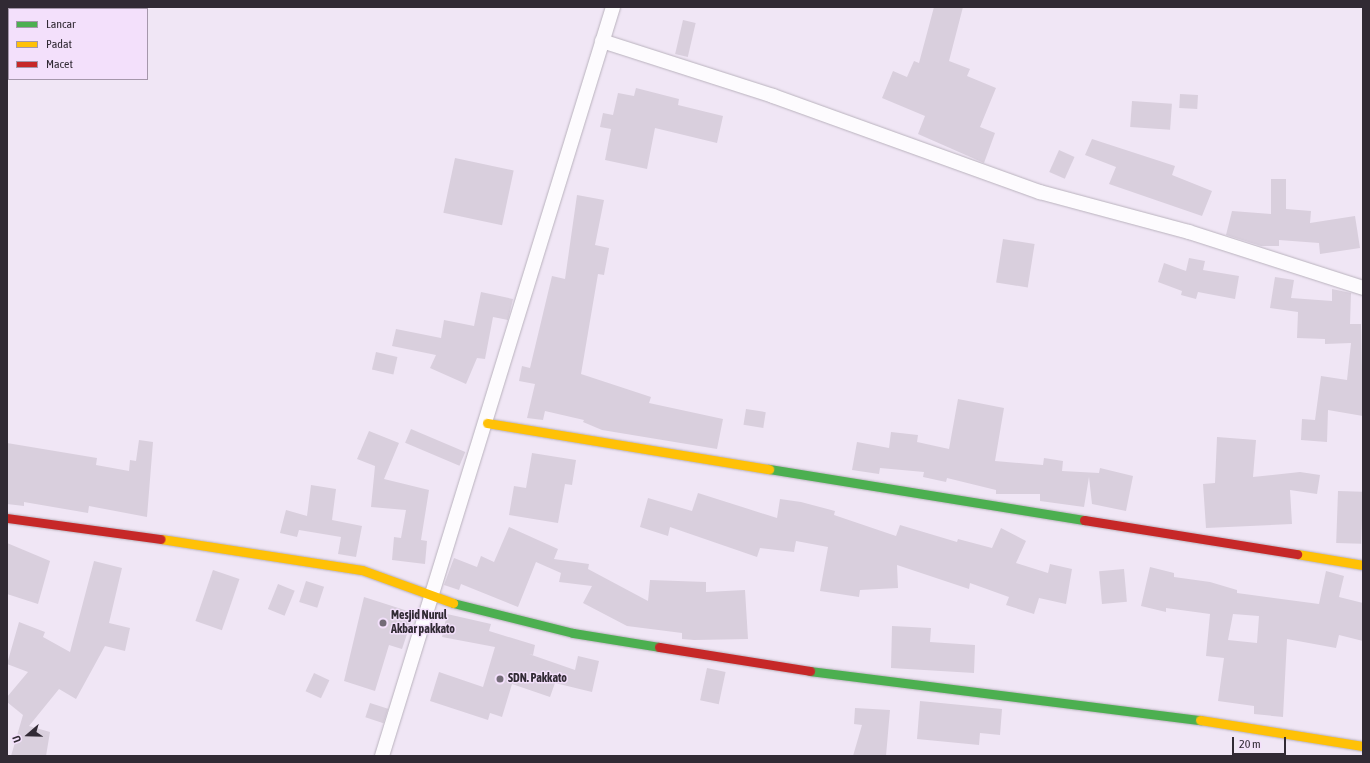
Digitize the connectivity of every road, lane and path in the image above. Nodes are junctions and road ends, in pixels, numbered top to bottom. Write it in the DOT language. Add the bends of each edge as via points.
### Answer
graph roads {
  1 [pos="613,7"];
  2 [pos="602,41"];
  3 [pos="1363,288"];
  4 [pos="487,423"];
  5 [pos="7,518"];
  6 [pos="1363,565"];
  7 [pos="432,598"];
  8 [pos="1363,746"];
  9 [pos="382,756"];
  1 -- 2 [label="street"];
  2 -- 3 [label="street" via="773,96 1040,192 1189,232"];
  2 -- 4 [label="street"];
  4 -- 6 [label="street"];
  4 -- 7 [label="street"];
  5 -- 7 [label="street" via="274,554 362,570"];
  7 -- 8 [label="street" via="573,633 857,678 1218,722"];
  7 -- 9 [label="street"];
}
